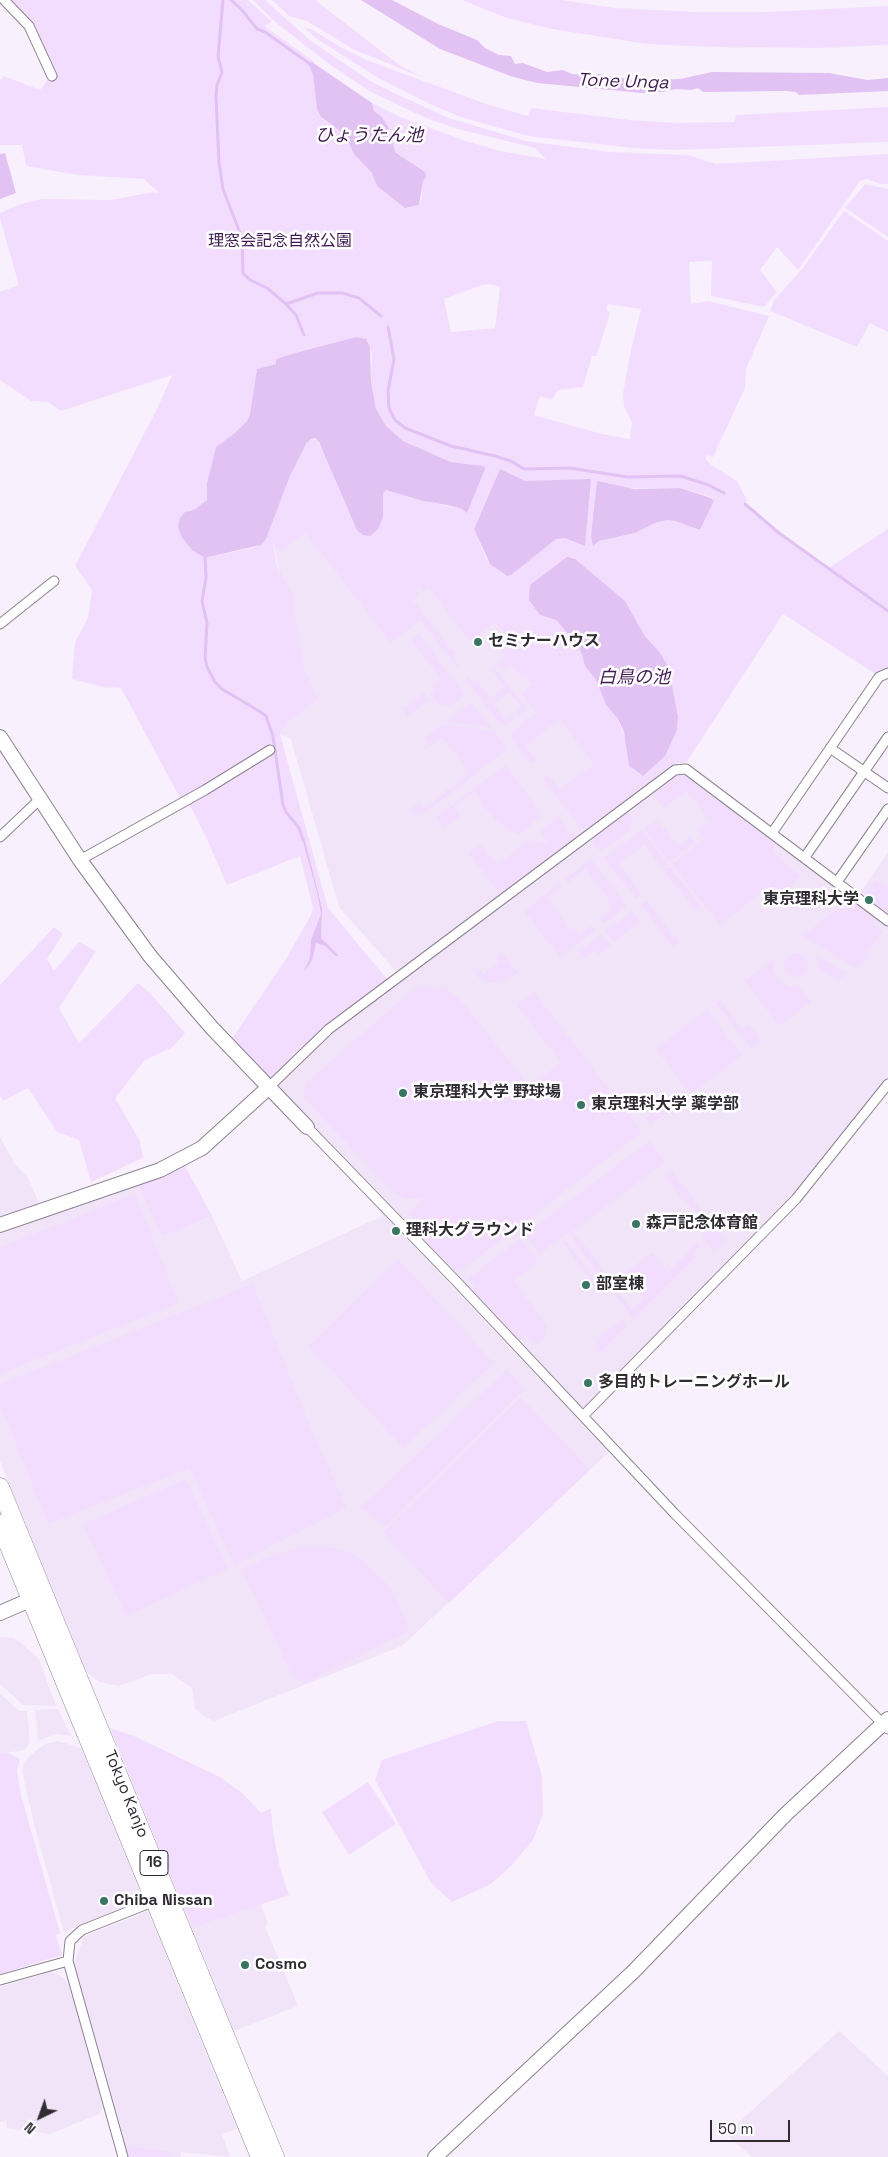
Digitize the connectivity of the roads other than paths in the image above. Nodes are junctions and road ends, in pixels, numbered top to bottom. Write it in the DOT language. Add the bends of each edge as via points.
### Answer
graph roads {
  1 [pos="4,0"];
  2 [pos="52,76"];
  3 [pos="54,581"];
  4 [pos="0,624"];
  5 [pos="888,673"];
  6 [pos="0,737"];
  7 [pos="888,737"];
  8 [pos="830,748"];
  9 [pos="270,750"];
  10 [pos="865,771"];
  11 [pos="888,788"];
  12 [pos="39,800"];
  13 [pos="888,809"];
  14 [pos="772,833"];
  15 [pos="0,837"];
  16 [pos="805,857"];
  17 [pos="80,860"];
  18 [pos="837,882"];
  19 [pos="888,921"];
  20 [pos="888,1084"];
  21 [pos="268,1088"];
  22 [pos="307,1127"];
  23 [pos="0,1225"];
  24 [pos="583,1416"];
  25 [pos="0,1487"];
  26 [pos="0,1524"];
  27 [pos="38,1597"];
  28 [pos="0,1613"];
  29 [pos="886,1724"];
  30 [pos="155,1901"];
  31 [pos="68,1961"];
  32 [pos="0,1980"];
  33 [pos="123,2157"];
  34 [pos="260,2157"];
  35 [pos="275,2157"];
  36 [pos="435,2157"];
  1 -- 2 [label="street" via="29,26"];
  3 -- 4 [label="street"];
  5 -- 8 [label="street" via="879,677"];
  6 -- 12 [label="street"];
  7 -- 10 [label="street"];
  8 -- 10 [label="street"];
  8 -- 14 [label="street"];
  9 -- 17 [label="street"];
  10 -- 11 [label="street"];
  10 -- 16 [label="street"];
  12 -- 15 [label="street"];
  12 -- 17 [label="street"];
  13 -- 18 [label="street"];
  14 -- 16 [label="street"];
  14 -- 21 [label="street" via="686,769 675,770 329,1029"];
  16 -- 18 [label="street"];
  17 -- 21 [label="street" via="150,956"];
  18 -- 19 [label="street"];
  20 -- 24 [label="street" via="796,1199"];
  21 -- 22 [label="street"];
  21 -- 23 [label="street" via="202,1148 160,1170"];
  22 -- 24 [label="street"];
  24 -- 29 [label="street" via="675,1514"];
  25 -- 27 [label="highway, Tokyo Kanjo / 16"];
  26 -- 27 [label="highway, Tokyo Kanjo / 16"];
  27 -- 28 [label="street"];
  27 -- 30 [label="highway, Tokyo Kanjo / 16"];
  27 -- 35 [label="highway, Tokyo Kanjo / 16"];
  29 -- 36 [label="street" via="786,1814 633,1972"];
  30 -- 31 [label="street" via="82,1930 70,1941"];
  30 -- 34 [label="highway, Tokyo Kanjo / 16"];
  31 -- 32 [label="street"];
  31 -- 33 [label="street"];
}
